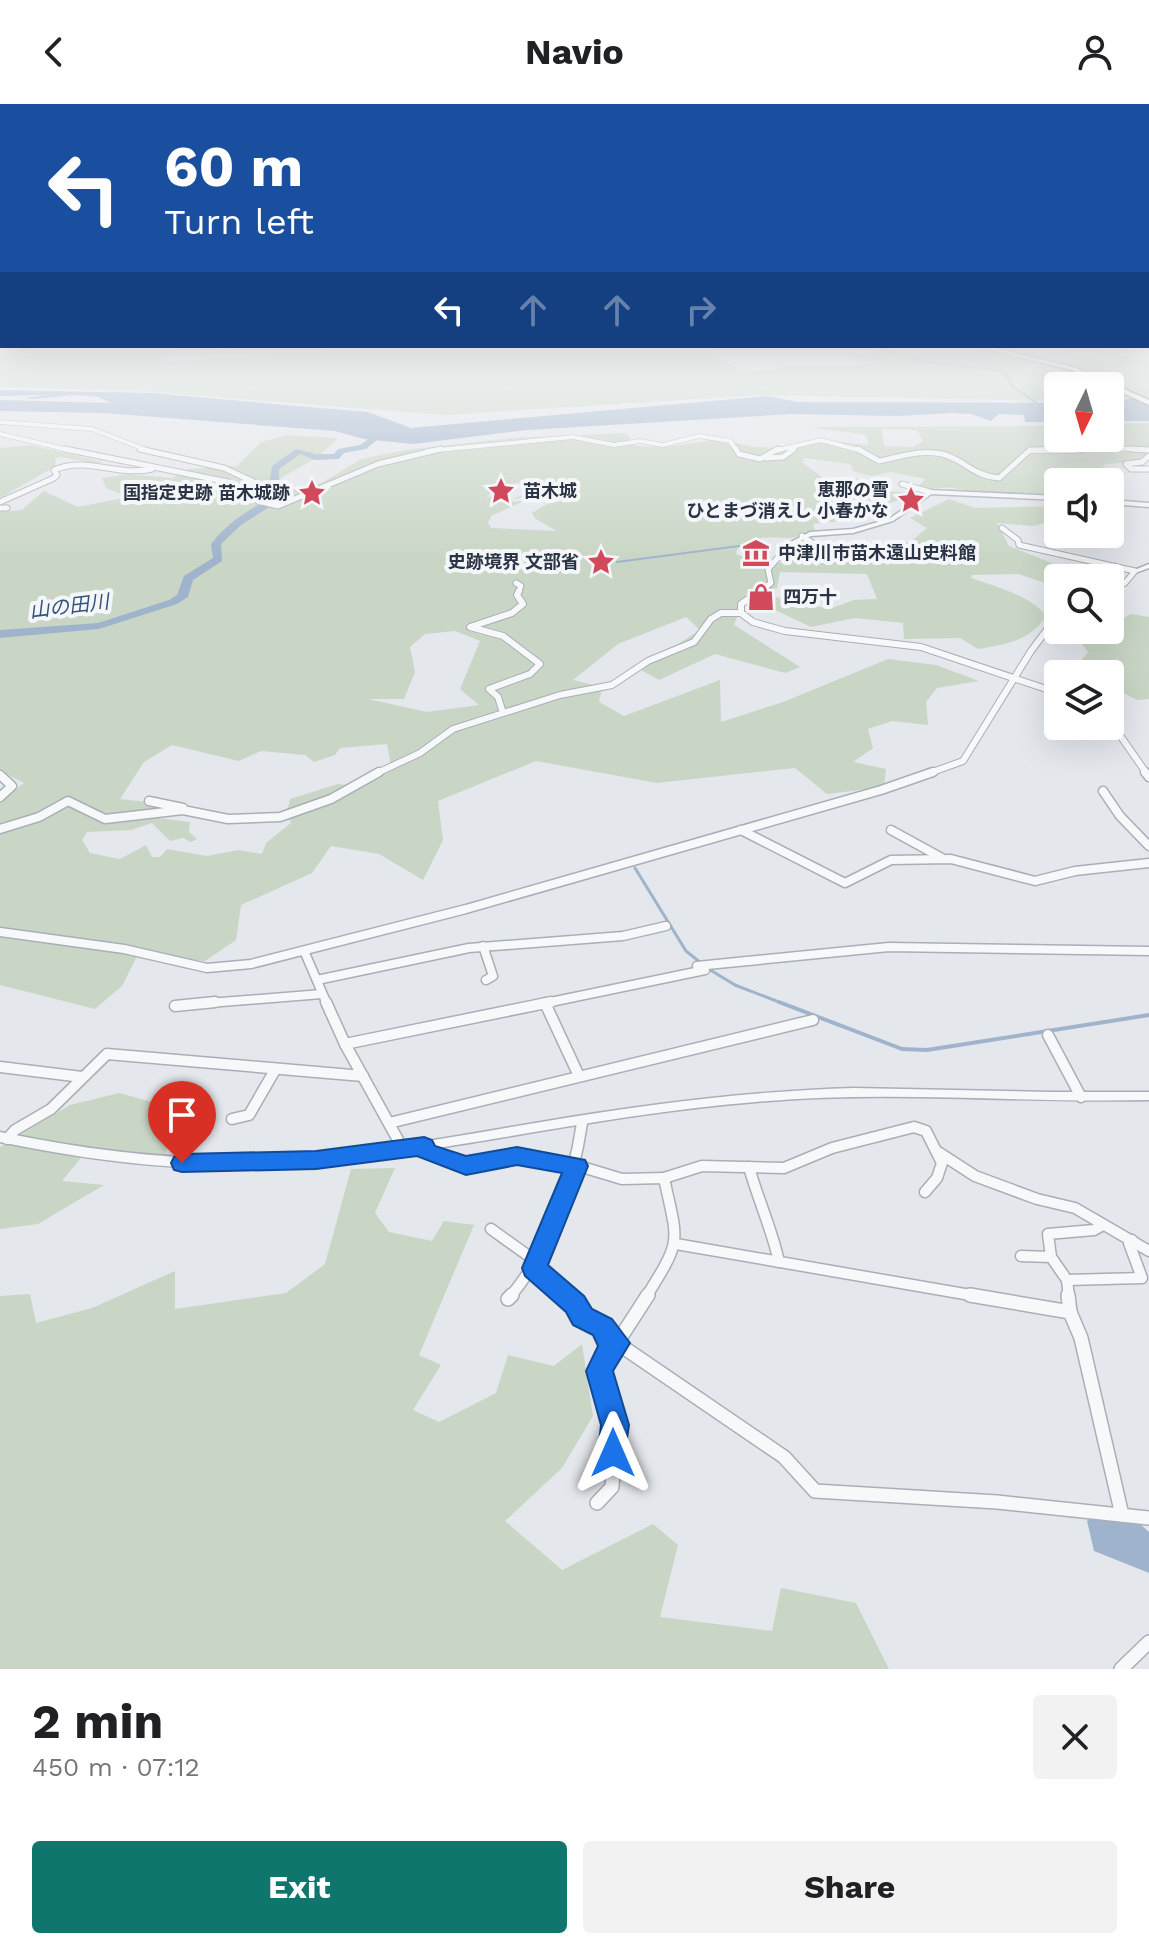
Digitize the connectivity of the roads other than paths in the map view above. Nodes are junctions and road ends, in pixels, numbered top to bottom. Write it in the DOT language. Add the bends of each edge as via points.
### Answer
graph roads {
  1 [pos="0,422"];
  2 [pos="0,434"];
  3 [pos="1149,453"];
  4 [pos="153,469"];
  5 [pos="1149,469"];
  6 [pos="228,482"];
  7 [pos="902,484"];
  8 [pos="930,492"];
  9 [pos="1044,497"];
  10 [pos="0,502"];
  11 [pos="1124,503"];
  12 [pos="1149,505"];
  13 [pos="1002,528"];
  14 [pos="802,536"];
  15 [pos="790,544"];
  16 [pos="817,546"];
  17 [pos="1149,566"];
  18 [pos="1135,571"];
  19 [pos="516,583"];
  20 [pos="1124,583"];
  21 [pos="741,613"];
  22 [pos="1044,635"];
  23 [pos="1013,679"];
  24 [pos="1044,689"];
  25 [pos="503,713"];
  26 [pos="1123,740"];
  27 [pos="0,775"];
  28 [pos="1149,777"];
  29 [pos="1103,791"];
  30 [pos="0,797"];
  31 [pos="149,801"];
  32 [pos="183,810"];
  33 [pos="0,829"];
  34 [pos="741,830"];
  35 [pos="891,830"];
  36 [pos="1149,846"];
  37 [pos="943,859"];
  38 [pos="1149,863"];
  39 [pos="666,926"];
  40 [pos="0,932"];
  41 [pos="483,946"];
  42 [pos="1149,951"];
  43 [pos="305,953"];
  44 [pos="317,980"];
  45 [pos="486,980"];
  46 [pos="322,994"];
  47 [pos="545,1003"];
  48 [pos="175,1006"];
  49 [pos="813,1020"];
  50 [pos="1048,1035"];
  51 [pos="345,1044"];
  52 [pos="0,1067"];
  53 [pos="275,1070"];
  54 [pos="363,1076"];
  55 [pos="579,1076"];
  56 [pos="82,1077"];
  57 [pos="1149,1096"];
  58 [pos="1081,1097"];
  59 [pos="232,1119"];
  60 [pos="389,1123"];
  61 [pos="582,1123"];
  62 [pos="4,1138"];
  63 [pos="424,1146"];
  64 [pos="403,1149"];
  65 [pos="937,1152"];
  66 [pos="576,1166"];
  67 [pos="749,1167"];
  68 [pos="664,1178"];
  69 [pos="925,1192"];
  70 [pos="1103,1225"];
  71 [pos="491,1229"];
  72 [pos="1132,1240"];
  73 [pos="676,1244"];
  74 [pos="1149,1251"];
  75 [pos="1021,1256"];
  76 [pos="1051,1257"];
  77 [pos="779,1262"];
  78 [pos="536,1265"];
  79 [pos="1067,1280"];
  80 [pos="508,1299"];
  81 [pos="1070,1312"];
  82 [pos="617,1343"];
  83 [pos="597,1503"];
  84 [pos="1122,1515"];
  85 [pos="1149,1518"];
  86 [pos="1149,1642"];
  87 [pos="1121,1669"];
  1 -- 3 [label="street" via="86,428 135,448 224,468 259,484 260,502 274,505 409,454 513,440 573,437 610,445 663,445 707,436 731,442 745,456 766,458 783,457 818,440 858,449 879,461 944,454 978,476 997,478 1030,450 1097,447"];
  2 -- 4 [label="street"];
  3 -- 5 [label="street" via="1139,463 1126,464"];
  4 -- 6 [label="street"];
  4 -- 10 [label="street" via="133,473 64,465 54,470 54,478"];
  7 -- 8 [label="street"];
  8 -- 9 [label="street"];
  8 -- 14 [label="street" via="891,520 853,531"];
  11 -- 12 [label="street"];
  13 -- 18 [label="street" via="1019,545"];
  14 -- 15 [label="street"];
  14 -- 16 [label="street"];
  15 -- 21 [label="street" via="768,569 771,583 741,604"];
  17 -- 18 [label="street"];
  18 -- 20 [label="street"];
  19 -- 25 [label="street" via="523,604 470,627 503,636 540,664 530,674 489,689"];
  21 -- 23 [label="street" via="785,631 921,647"];
  21 -- 25 [label="street" via="718,614 694,642 648,661 612,685 568,692"];
  22 -- 23 [label="street"];
  23 -- 24 [label="street"];
  23 -- 34 [label="street" via="963,761"];
  25 -- 32 [label="street" via="453,729 420,753 331,799 280,817 228,819"];
  26 -- 28 [label="street"];
  27 -- 30 [label="street" via="12,786"];
  29 -- 36 [label="street"];
  31 -- 32 [label="street" via="173,803"];
  32 -- 33 [label="street" via="105,819 68,801"];
  34 -- 37 [label="street" via="845,883 891,860"];
  34 -- 43 [label="street"];
  35 -- 37 [label="street"];
  37 -- 38 [label="street" via="1035,881"];
  39 -- 41 [label="street" via="626,938 582,936"];
  40 -- 43 [label="street" via="124,949 207,968"];
  41 -- 44 [label="street"];
  41 -- 45 [label="street" via="493,976"];
  42 -- 47 [label="street" via="889,947 701,968"];
  43 -- 44 [label="street"];
  44 -- 46 [label="street"];
  46 -- 48 [label="street"];
  46 -- 51 [label="street"];
  47 -- 51 [label="street"];
  47 -- 55 [label="street"];
  49 -- 55 [label="street"];
  50 -- 58 [label="street"];
  51 -- 54 [label="street"];
  52 -- 56 [label="street"];
  53 -- 54 [label="street"];
  53 -- 56 [label="street" via="107,1054"];
  53 -- 59 [label="street" via="249,1115"];
  54 -- 60 [label="street"];
  55 -- 60 [label="street"];
  56 -- 62 [label="street" via="51,1109"];
  57 -- 58 [label="street"];
  58 -- 61 [label="street" via="784,1095"];
  60 -- 64 [label="street"];
  61 -- 63 [label="street"];
  61 -- 66 [label="street"];
  62 -- 64 [label="street" via="182,1163 316,1160"];
  63 -- 64 [label="street"];
  63 -- 66 [label="street" via="427,1153 466,1166 517,1156"];
  65 -- 67 [label="street" via="926,1131 914,1127 845,1144 784,1168"];
  65 -- 69 [label="street" via="942,1163"];
  65 -- 70 [label="street" via="975,1176 1075,1208"];
  66 -- 68 [label="street" via="622,1179"];
  66 -- 78 [label="street"];
  67 -- 68 [label="street" via="694,1167"];
  67 -- 77 [label="street"];
  68 -- 73 [label="street"];
  70 -- 72 [label="street"];
  70 -- 76 [label="street" via="1048,1234"];
  71 -- 78 [label="street"];
  72 -- 74 [label="street"];
  72 -- 79 [label="street" via="1142,1278"];
  73 -- 77 [label="street"];
  73 -- 82 [label="street"];
  75 -- 76 [label="street"];
  76 -- 79 [label="street"];
  77 -- 81 [label="street"];
  78 -- 80 [label="street"];
  78 -- 82 [label="street" via="582,1317"];
  79 -- 81 [label="street"];
  81 -- 84 [label="street" via="1081,1338"];
  82 -- 83 [label="street" via="601,1361 615,1444 612,1487"];
  82 -- 84 [label="street" via="784,1457 815,1491"];
  84 -- 85 [label="street"];
  86 -- 87 [label="street"];
}
